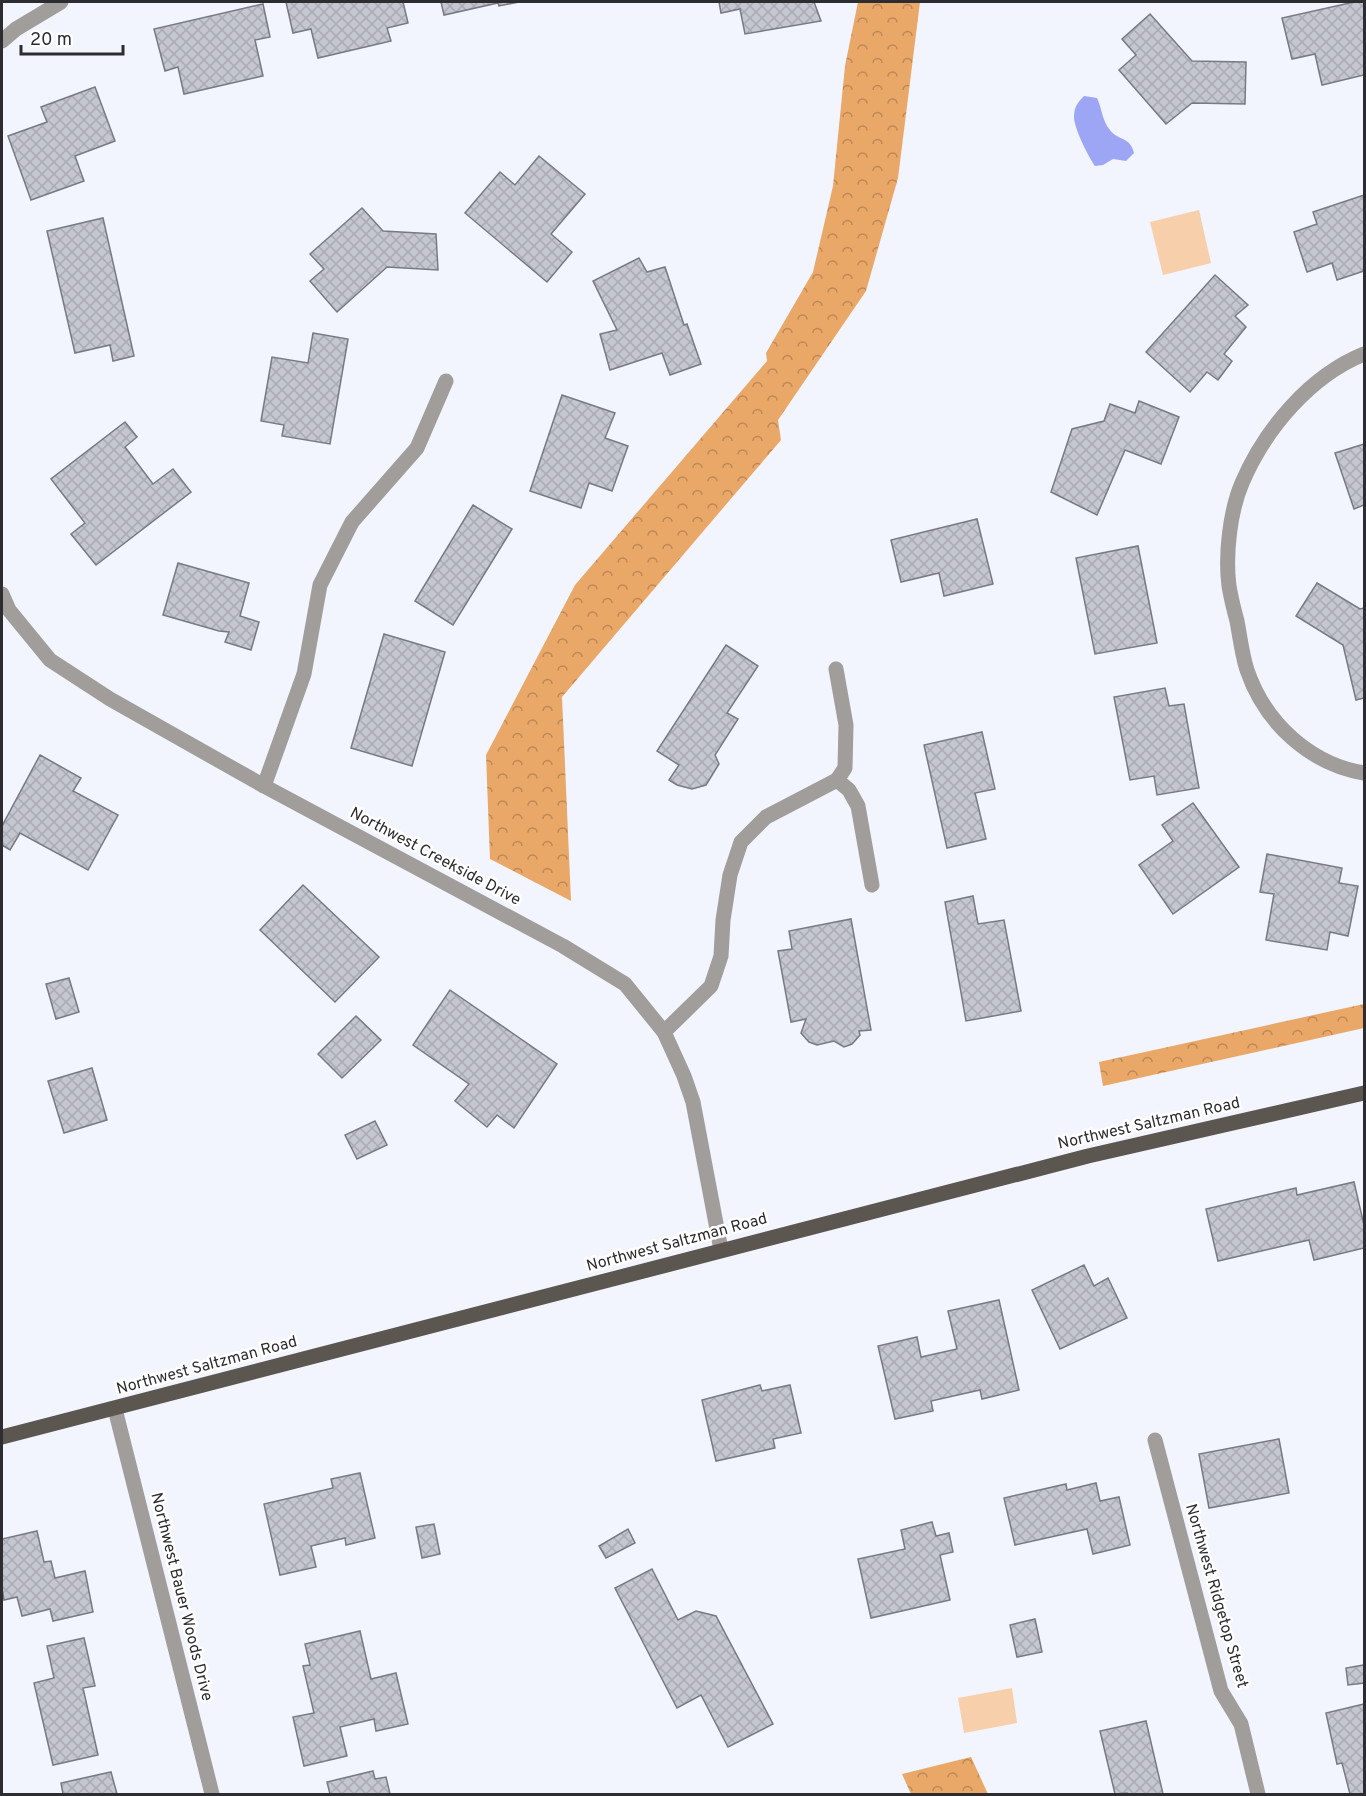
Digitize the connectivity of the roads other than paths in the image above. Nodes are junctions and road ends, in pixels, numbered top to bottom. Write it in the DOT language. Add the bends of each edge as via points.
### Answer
graph roads {
  1 [pos="61,2"];
  2 [pos="2,40"];
  3 [pos="1365,354"];
  4 [pos="446,381"];
  5 [pos="2,594"];
  6 [pos="836,669"];
  7 [pos="1365,773"];
  8 [pos="837,780"];
  9 [pos="264,786"];
  10 [pos="873,885"];
  11 [pos="664,1032"];
  12 [pos="1365,1093"];
  13 [pos="721,1250"];
  14 [pos="115,1409"];
  15 [pos="2,1437"];
  16 [pos="1155,1440"];
  17 [pos="212,1794"];
  18 [pos="1258,1794"];
  1 -- 2 [label="street"];
  3 -- 7 [label="street" via="1324,375 1265,438 1241,484 1229,530 1229,584 1247,670 1263,705 1283,731 1316,756 1345,770"];
  4 -- 9 [label="street" via="417,448 352,522 320,585 304,674"];
  5 -- 9 [label="street, Northwest Creekside Drive" via="9,610 50,660 110,699"];
  6 -- 8 [label="street" via="846,725 845,768"];
  8 -- 10 [label="street" via="849,790 858,806"];
  8 -- 11 [label="street" via="765,817 741,842 730,875 721,956 711,986"];
  9 -- 11 [label="street, Northwest Creekside Drive" via="562,946 625,984"];
  11 -- 13 [label="street, Northwest Creekside Drive" via="693,1102"];
  12 -- 13 [label="main road, Northwest Saltzman Road" via="1088,1156"];
  13 -- 14 [label="main road, Northwest Saltzman Road"];
  14 -- 15 [label="main road, Northwest Saltzman Road"];
  14 -- 17 [label="street, Northwest Bauer Woods Drive"];
  16 -- 18 [label="street, Northwest Ridgetop Street" via="1221,1691 1241,1724"];
}
